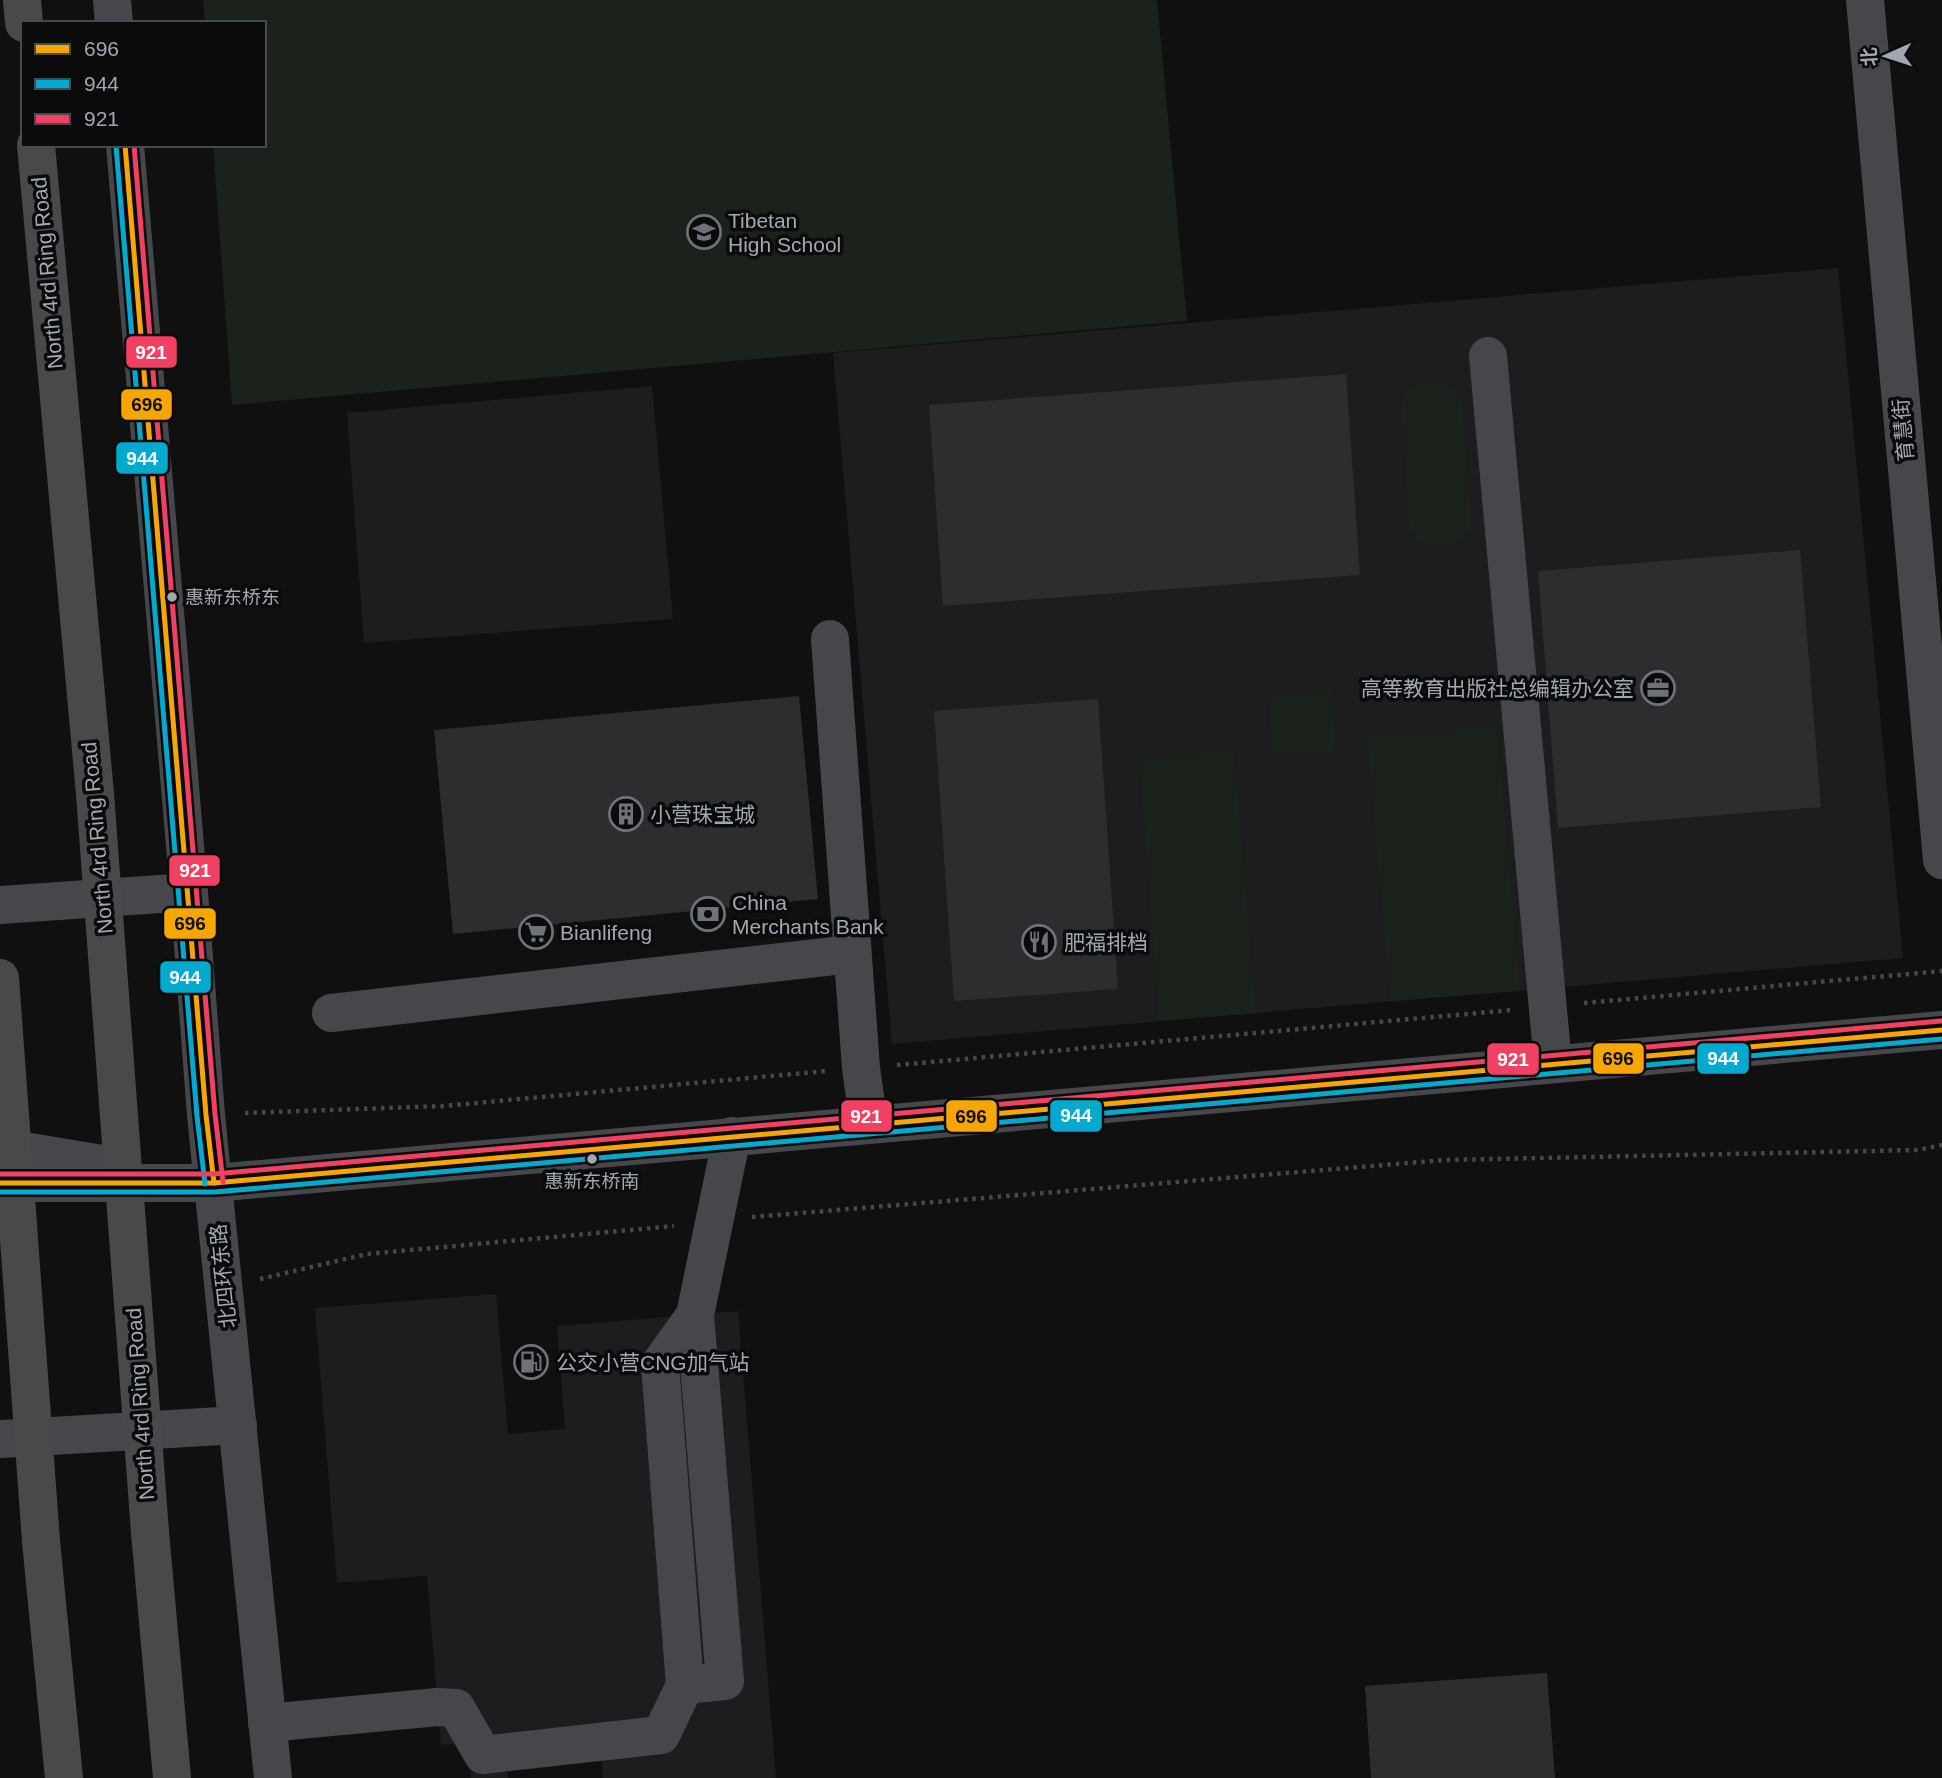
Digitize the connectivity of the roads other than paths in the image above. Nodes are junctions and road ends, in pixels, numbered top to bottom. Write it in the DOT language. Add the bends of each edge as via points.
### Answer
graph roads {
  1 [pos="22,0"];
  2 [pos="112,0"];
  3 [pos="1865,0"];
  4 [pos="24,21"];
  5 [pos="114,21"];
  6 [pos="36,147"];
  7 [pos="125,147"];
  8 [pos="1488,356"];
  9 [pos="830,639"];
  10 [pos="1942,860"];
  11 [pos="189,892"];
  12 [pos="0,905"];
  13 [pos="852,954"];
  14 [pos="0,978"];
  15 [pos="331,1013"];
  16 [pos="1942,1030"];
  17 [pos="1553,1064"];
  18 [pos="869,1125"];
  19 [pos="732,1136"];
  20 [pos="0,1147"];
  21 [pos="0,1183"];
  22 [pos="214,1183"];
  23 [pos="238,1425"];
  24 [pos="0,1439"];
  25 [pos="267,1723"];
  26 [pos="64,1778"];
  27 [pos="172,1778"];
  28 [pos="273,1778"];
  1 -- 4 [label="highway"];
  2 -- 5 [label="street"];
  3 -- 10 [label="street, 育慧街"];
  6 -- 27 [label="highway, North 4rd Ring Road, bridge" via="95,794 149,1532"];
  7 -- 11 [label="street, 北四环东路"];
  8 -- 17 [label="street"];
  9 -- 13 [label="street"];
  11 -- 12 [label="street"];
  11 -- 22 [label="street, 北四环东路"];
  13 -- 15 [label="street"];
  13 -- 18 [label="street"];
  14 -- 26 [label="highway, bridge" via="41,1541"];
  16 -- 17 [label="street"];
  17 -- 18 [label="street"];
  18 -- 19 [label="street"];
  19 -- 22 [label="street"];
  19 -- 25 [label="street" via="695,1315 660,1364 685,1685 662,1735 483,1755 456,1708"];
  20 -- 22 [label="street"];
  21 -- 22 [label="street"];
  22 -- 23 [label="street, 北四环东路"];
  23 -- 24 [label="street"];
  23 -- 25 [label="street, 北四环东路"];
  25 -- 28 [label="street, 北四环东路"];
}
